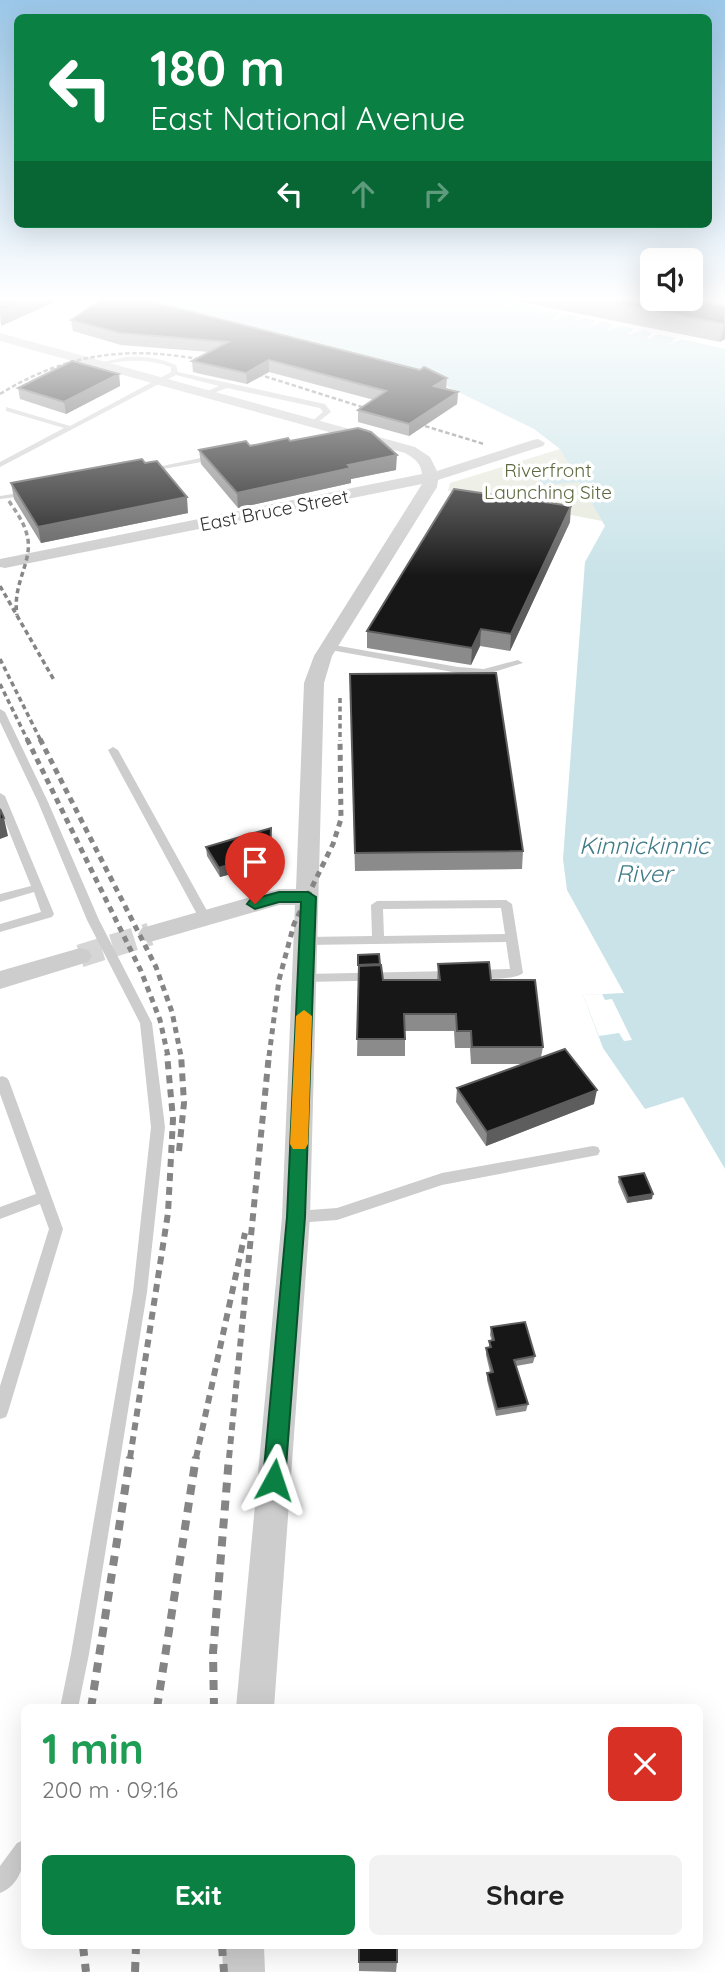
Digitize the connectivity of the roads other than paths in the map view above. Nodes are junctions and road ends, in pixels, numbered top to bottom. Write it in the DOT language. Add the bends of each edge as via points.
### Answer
graph roads {
  1 [pos="137,392"];
  2 [pos="204,392"];
  3 [pos="258,392"];
  4 [pos="208,393"];
  5 [pos="274,395"];
  6 [pos="254,406"];
  7 [pos="9,410"];
  8 [pos="314,423"];
  9 [pos="70,428"];
  10 [pos="346,432"];
  11 [pos="321,437"];
  12 [pos="538,443"];
  13 [pos="229,454"];
  14 [pos="0,465"];
  15 [pos="136,472"];
  16 [pos="430,478"];
  17 [pos="43,491"];
  18 [pos="3,498"];
  19 [pos="5,564"];
  20 [pos="328,648"];
  21 [pos="518,663"];
  22 [pos="0,712"];
  23 [pos="113,750"];
  24 [pos="0,796"];
  25 [pos="36,888"];
  26 [pos="308,897"];
  27 [pos="0,898"];
  28 [pos="205,918"];
  29 [pos="0,928"];
  30 [pos="150,934"];
  31 [pos="511,938"];
  32 [pos="307,940"];
  33 [pos="378,940"];
  34 [pos="80,956"];
  35 [pos="305,978"];
  36 [pos="0,980"];
  37 [pos="0,1082"];
  38 [pos="593,1152"];
  39 [pos="44,1197"];
  40 [pos="0,1213"];
  41 [pos="296,1217"];
  42 [pos="0,1412"];
  43 [pos="70,1704"];
  44 [pos="255,1704"];
  45 [pos="21,1854"];
  46 [pos="0,1883"];
  47 [pos="243,1949"];
  48 [pos="244,1972"];
  1 -- 9 [label="lane"];
  2 -- 4 [label="street"];
  3 -- 5 [label="lane"];
  4 -- 6 [label="street"];
  5 -- 6 [label="lane"];
  5 -- 8 [label="lane" via="321,406 327,412"];
  6 -- 8 [label="street"];
  7 -- 9 [label="lane"];
  8 -- 10 [label="street"];
  9 -- 14 [label="lane"];
  10 -- 11 [label="lane"];
  10 -- 16 [label="street" via="415,452 426,460"];
  12 -- 16 [label="street, East Bruce Street" via="482,465"];
  13 -- 15 [label="lane"];
  16 -- 19 [label="street, East Bruce Street"];
  16 -- 20 [label="street" via="429,488"];
  17 -- 18 [label="lane"];
  20 -- 21 [label="lane" via="458,670 485,672"];
  20 -- 26 [label="street" via="314,683"];
  22 -- 43 [label="lane" via="93,919 146,1023 158,1127 140,1292"];
  23 -- 28 [label="lane"];
  24 -- 25 [label="lane"];
  25 -- 27 [label="lane"];
  25 -- 29 [label="lane" via="48,914"];
  26 -- 28 [label="street" via="279,897"];
  26 -- 32 [label="street"];
  28 -- 30 [label="street"];
  31 -- 33 [label="lane"];
  31 -- 33 [label="lane" via="506,904 377,905"];
  31 -- 35 [label="lane" via="517,973"];
  32 -- 33 [label="lane"];
  32 -- 35 [label="street"];
  34 -- 36 [label="street"];
  35 -- 41 [label="street"];
  37 -- 39 [label="lane"];
  38 -- 41 [label="lane" via="442,1179 337,1214"];
  39 -- 40 [label="lane"];
  39 -- 42 [label="lane" via="56,1229"];
  41 -- 44 [label="street"];
  45 -- 46 [label="lane"];
  47 -- 48 [label="street"];
}
